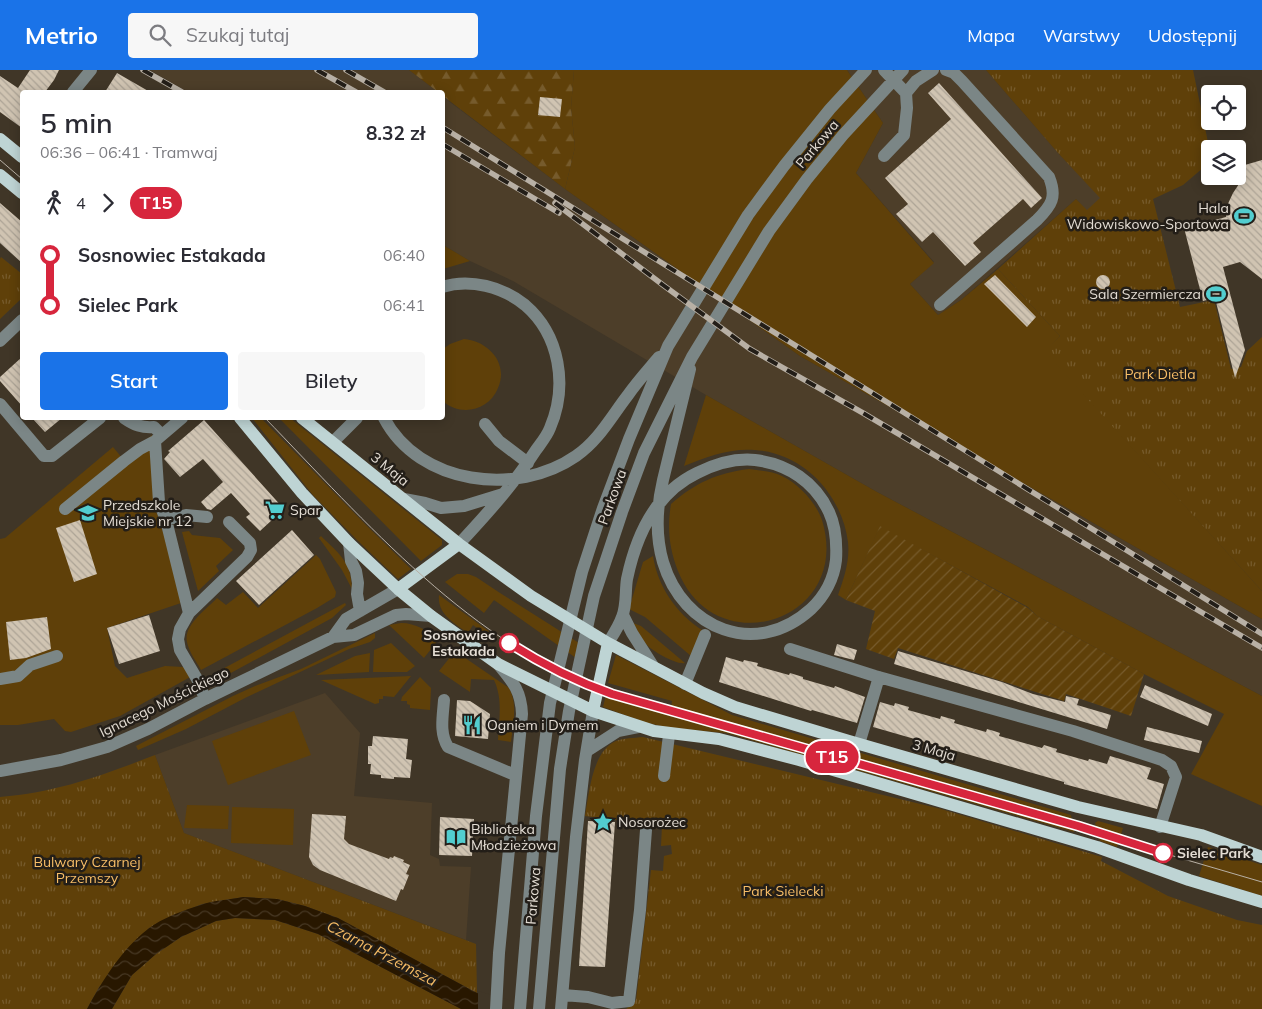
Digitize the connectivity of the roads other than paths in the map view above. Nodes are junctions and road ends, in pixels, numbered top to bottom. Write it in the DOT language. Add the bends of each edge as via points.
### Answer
graph roads {
  1 [pos="90,70"];
  2 [pos="866,70"];
  3 [pos="884,70"];
  4 [pos="903,70"];
  5 [pos="933,70"];
  6 [pos="946,70"];
  7 [pos="75,90"];
  8 [pos="906,94"];
  9 [pos="0,140"];
  10 [pos="20,151"];
  11 [pos="884,156"];
  12 [pos="0,175"];
  13 [pos="20,190"];
  14 [pos="445,287"];
  15 [pos="940,305"];
  16 [pos="20,322"];
  17 [pos="0,341"];
  18 [pos="668,346"];
  19 [pos="692,357"];
  20 [pos="0,404"];
  21 [pos="97,420"];
  22 [pos="126,420"];
  23 [pos="180,420"];
  24 [pos="242,420"];
  25 [pos="305,420"];
  26 [pos="355,420"];
  27 [pos="385,420"];
  28 [pos="485,424"];
  29 [pos="159,438"];
  30 [pos="333,442"];
  31 [pos="528,463"];
  32 [pos="503,494"];
  33 [pos="404,499"];
  34 [pos="65,509"];
  35 [pos="207,517"];
  36 [pos="166,520"];
  37 [pos="229,522"];
  38 [pos="349,543"];
  39 [pos="459,544"];
  40 [pos="398,589"];
  41 [pos="360,611"];
  42 [pos="189,613"];
  43 [pos="623,615"];
  44 [pos="431,616"];
  45 [pos="705,635"];
  46 [pos="333,637"];
  47 [pos="608,643"];
  48 [pos="790,649"];
  49 [pos="57,656"];
  50 [pos="498,664"];
  51 [pos="653,666"];
  52 [pos="879,677"];
  53 [pos="0,679"];
  54 [pos="685,684"];
  55 [pos="205,699"];
  56 [pos="444,700"];
  57 [pos="593,711"];
  58 [pos="638,727"];
  59 [pos="669,735"];
  60 [pos="860,744"];
  61 [pos="587,751"];
  62 [pos="0,771"];
  63 [pos="515,775"];
  64 [pos="664,776"];
  65 [pos="1160,827"];
  66 [pos="646,830"];
  67 [pos="1262,857"];
  68 [pos="1262,902"];
  69 [pos="563,995"];
  70 [pos="496,1009"];
  71 [pos="520,1009"];
  72 [pos="539,1009"];
  73 [pos="561,1009"];
  1 -- 7 [label="street"];
  2 -- 18 [label="street, Parkowa" via="824,116 748,215"];
  3 -- 8 [label="street"];
  4 -- 19 [label="street, Parkowa" via="807,179 775,223"];
  5 -- 8 [label="street" via="916,81"];
  6 -- 15 [label="street" via="962,81 1049,177 1053,197 1048,209 1037,220"];
  8 -- 11 [label="street" via="904,135"];
  9 -- 10 [label="main road"];
  12 -- 13 [label="main road"];
  14 -- 31 [label="street" via="467,284 502,291 531,311 551,339 559,374 557,408 550,430"];
  16 -- 17 [label="street"];
  18 -- 27 [label="street" via="594,440 566,462 534,475 497,480 452,472 410,449 393,433"];
  18 -- 71 [label="street, Parkowa" via="591,541 550,703 536,816"];
  19 -- 43 [label="street" via="660,496 658,521 658,535 662,561 672,585 687,606 707,623 743,633 770,631 805,614 821,598 836,566 836,537 830,515 819,494 809,484 778,464 755,460 730,461 692,475 662,498 647,520 627,580"];
  19 -- 72 [label="street, Parkowa" via="644,452 594,596 560,769"];
  20 -- 21 [label="street" via="44,456 52,456"];
  22 -- 29 [label="street" via="143,428 154,427"];
  23 -- 29 [label="street"];
  24 -- 38 [label="main road" via="302,493"];
  25 -- 30 [label="main road, 3 Maja"];
  26 -- 30 [label="street"];
  28 -- 31 [label="street" via="500,441"];
  29 -- 34 [label="street" via="124,461"];
  29 -- 36 [label="street" via="159,502"];
  30 -- 33 [label="main road, 3 Maja"];
  31 -- 32 [label="street"];
  32 -- 33 [label="street" via="464,506 441,508"];
  32 -- 39 [label="street"];
  33 -- 39 [label="main road, 3 Maja"];
  35 -- 36 [label="street" via="186,515"];
  36 -- 42 [label="street"];
  37 -- 42 [label="street" via="250,543 251,550"];
  38 -- 40 [label="main road"];
  38 -- 41 [label="street"];
  39 -- 40 [label="main road"];
  39 -- 47 [label="main road, 3 Maja" via="531,596"];
  40 -- 41 [label="street, Ignacego Mościckiego"];
  40 -- 44 [label="main road"];
  41 -- 46 [label="street, Ignacego Mościckiego" via="346,619"];
  42 -- 55 [label="street" via="180,629 180,650"];
  43 -- 47 [label="street"];
  43 -- 51 [label="street"];
  44 -- 46 [label="street, Ignacego Mościckiego" via="396,615 354,635"];
  44 -- 50 [label="main road"];
  45 -- 54 [label="street"];
  46 -- 55 [label="street, Ignacego Mościckiego"];
  47 -- 51 [label="main road, 3 Maja"];
  47 -- 57 [label="main road"];
  48 -- 52 [label="street"];
  49 -- 53 [label="street" via="30,665 18,676"];
  50 -- 57 [label="main road"];
  50 -- 63 [label="street" via="518,690 522,702"];
  51 -- 54 [label="main road, 3 Maja"];
  52 -- 60 [label="street"];
  52 -- 65 [label="street" via="1073,730 1162,760 1171,766 1176,777"];
  54 -- 60 [label="main road, 3 Maja" via="735,707"];
  55 -- 62 [label="street, Ignacego Mościckiego" via="108,747"];
  56 -- 63 [label="street" via="442,730 448,747"];
  57 -- 58 [label="main road"];
  57 -- 61 [label="street"];
  58 -- 59 [label="main road"];
  58 -- 61 [label="street" via="618,731"];
  59 -- 64 [label="street"];
  59 -- 68 [label="main road" via="719,740 799,760 1097,847"];
  60 -- 65 [label="main road, 3 Maja" via="1078,807"];
  61 -- 69 [label="street" via="576,837"];
  63 -- 70 [label="street" via="498,952"];
  65 -- 67 [label="main road, 3 Maja" via="1200,835"];
  66 -- 69 [label="street" via="629,1001 612,1003"];
  69 -- 73 [label="street"];
}
